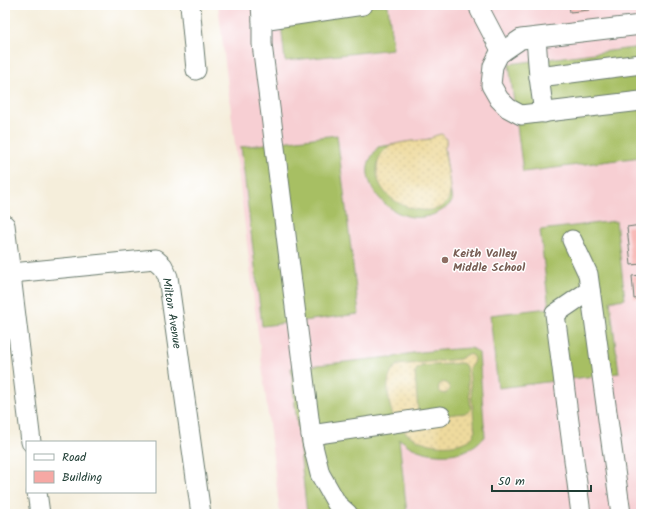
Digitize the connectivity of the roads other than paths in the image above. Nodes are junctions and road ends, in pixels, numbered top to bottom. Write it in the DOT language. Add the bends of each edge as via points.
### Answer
graph roads {
  1 [pos="190,5"];
  2 [pos="364,5"];
  3 [pos="479,5"];
  4 [pos="261,13"];
  5 [pos="641,25"];
  6 [pos="536,38"];
  7 [pos="502,52"];
  8 [pos="641,64"];
  9 [pos="196,70"];
  10 [pos="539,77"];
  11 [pos="641,101"];
  12 [pos="544,112"];
  13 [pos="5,225"];
  14 [pos="572,240"];
  15 [pos="12,273"];
  16 [pos="590,290"];
  17 [pos="441,416"];
  18 [pos="311,435"];
  19 [pos="32,441"];
  20 [pos="37,493"];
  21 [pos="40,514"];
  22 [pos="201,514"];
  23 [pos="348,514"];
  24 [pos="581,514"];
  25 [pos="622,514"];
  1 -- 9 [label="street"];
  2 -- 4 [label="street"];
  3 -- 7 [label="street"];
  4 -- 18 [label="street" via="262,44"];
  5 -- 6 [label="street"];
  6 -- 7 [label="street" via="521,40"];
  6 -- 10 [label="street"];
  7 -- 12 [label="street" via="498,54 493,66 491,85 499,99 520,115"];
  8 -- 10 [label="street"];
  10 -- 12 [label="street"];
  11 -- 12 [label="street"];
  13 -- 15 [label="street"];
  14 -- 16 [label="street" via="588,274"];
  15 -- 19 [label="street"];
  15 -- 22 [label="street, Milton Avenue" via="155,259 163,266 168,277"];
  16 -- 24 [label="street" via="555,314"];
  16 -- 25 [label="street"];
  17 -- 18 [label="street"];
  18 -- 23 [label="street" via="320,474 337,504"];
  20 -- 21 [label="street"];
}
